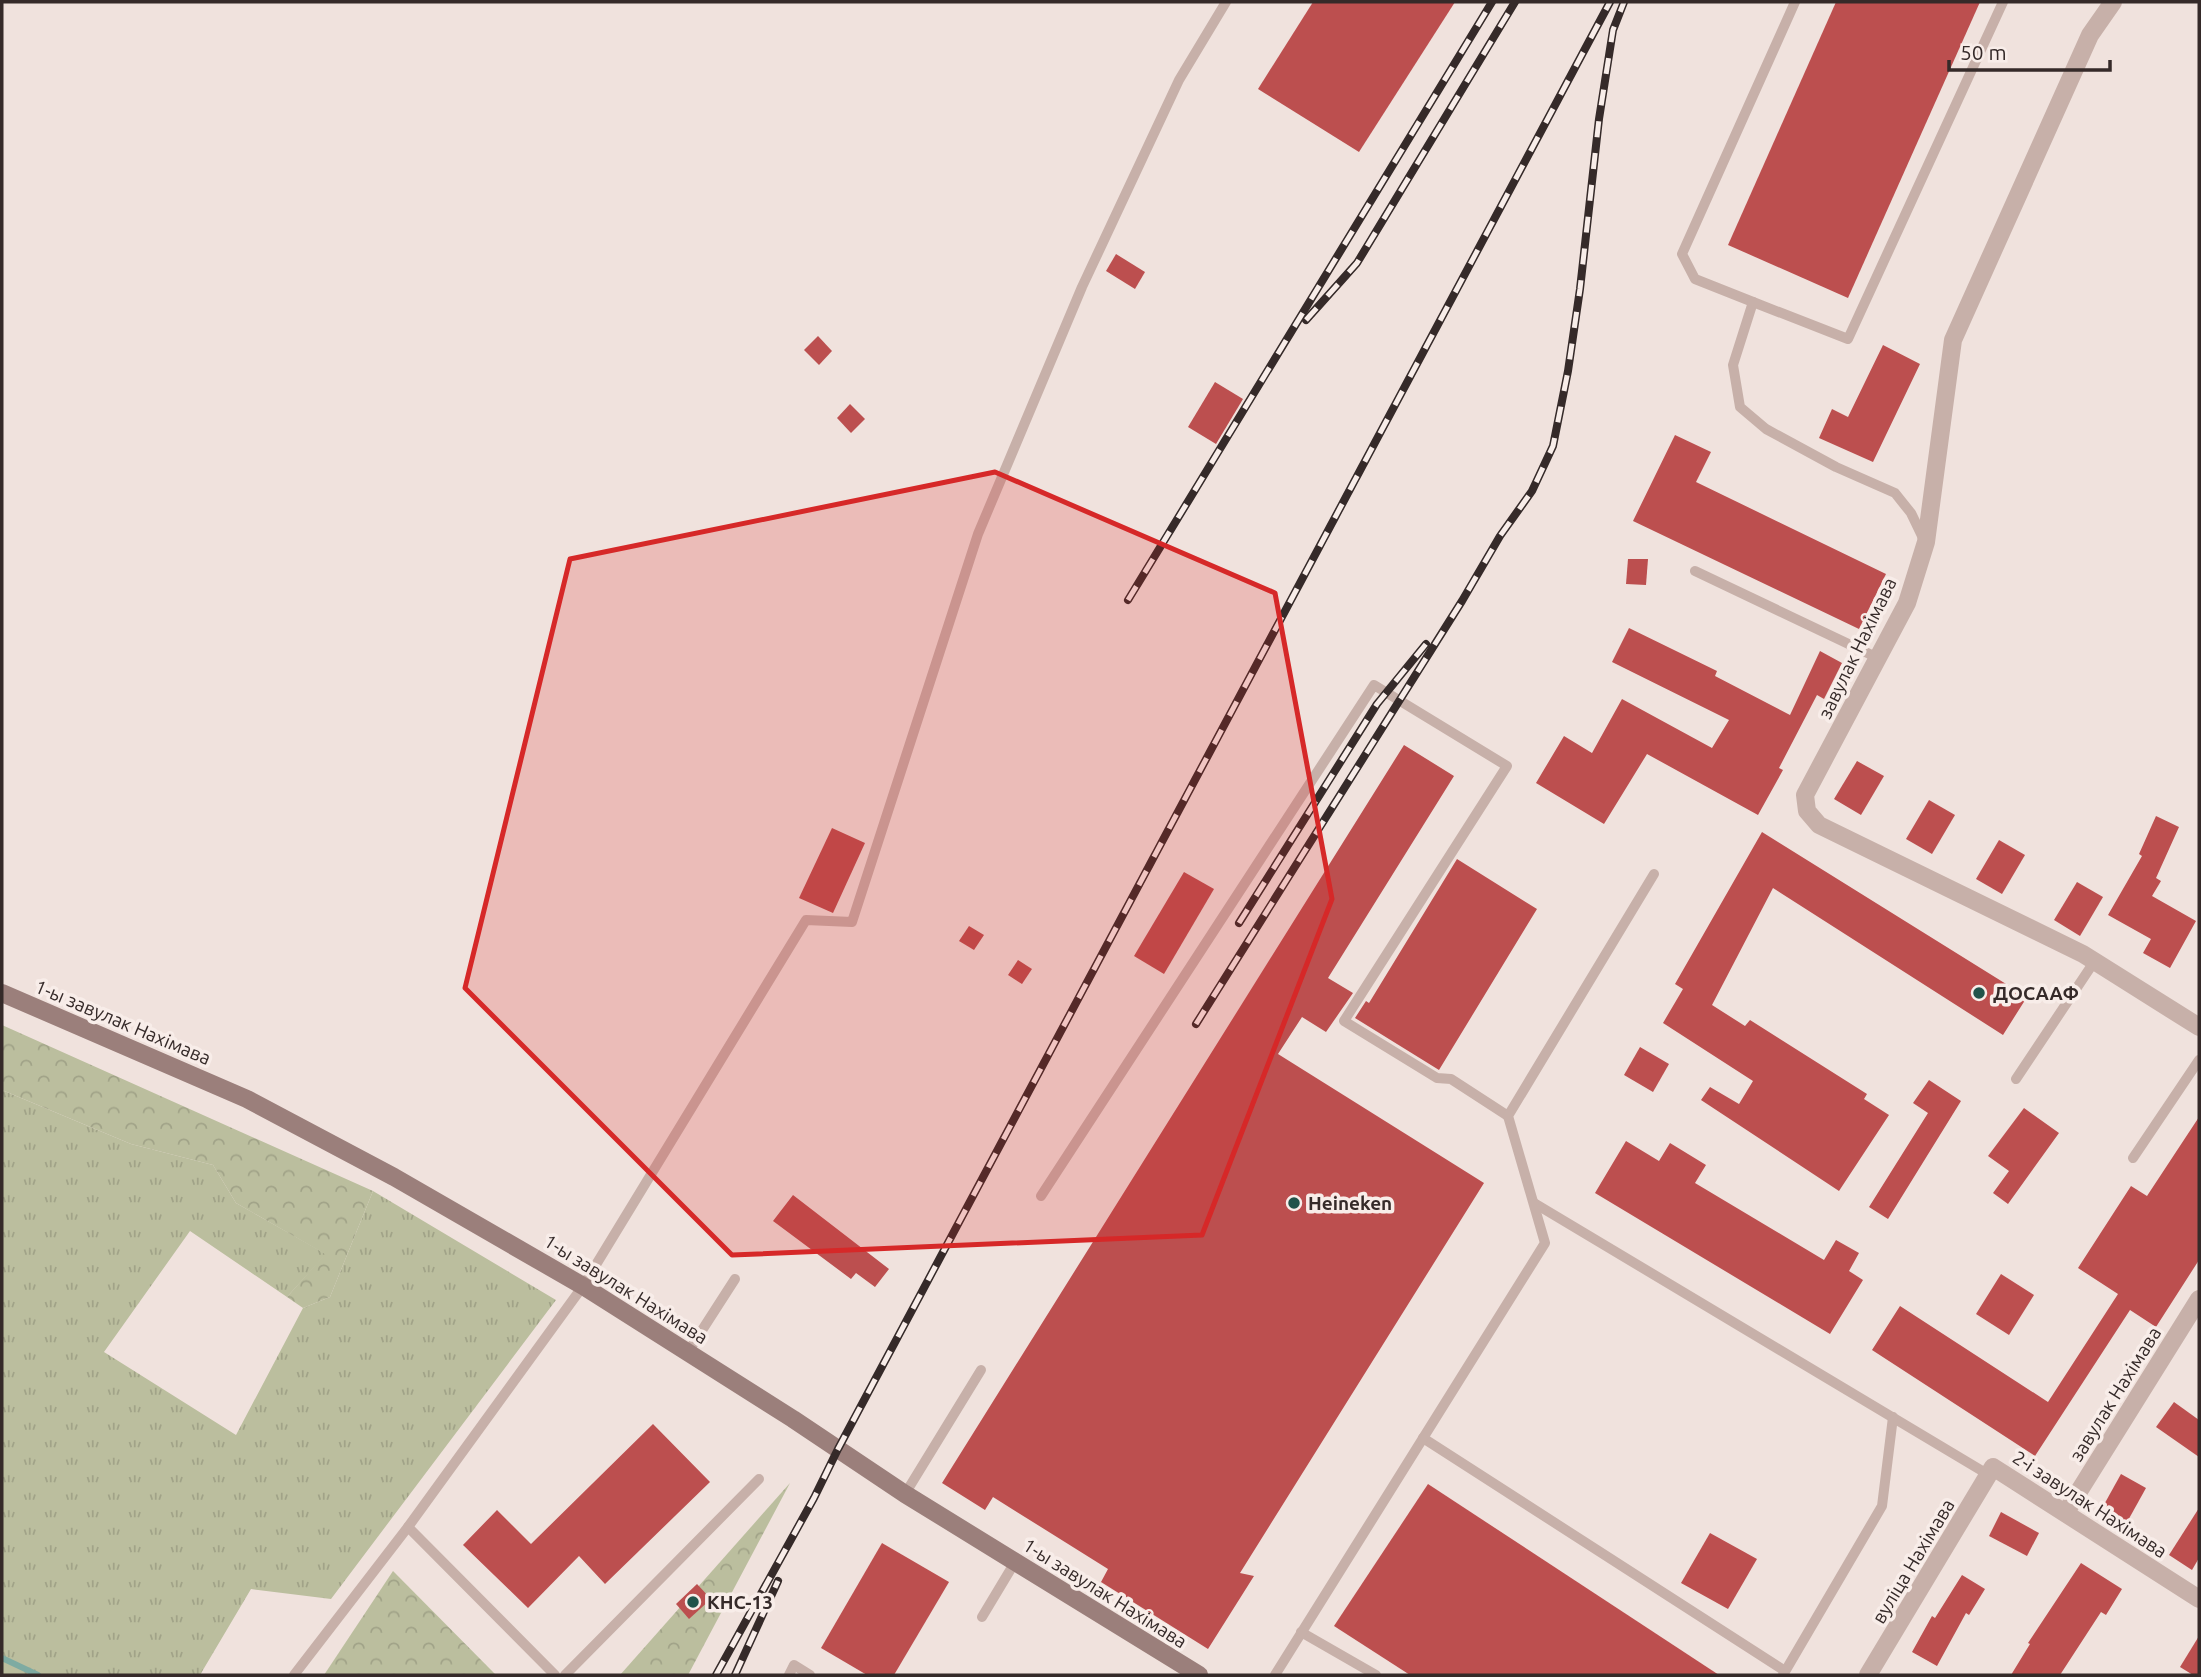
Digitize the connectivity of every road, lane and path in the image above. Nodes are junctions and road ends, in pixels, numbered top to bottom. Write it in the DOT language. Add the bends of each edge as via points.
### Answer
graph roads {
  1 [pos="1226,2"];
  2 [pos="1795,2"];
  3 [pos="2003,2"];
  4 [pos="2113,2"];
  5 [pos="1753,302"];
  6 [pos="1926,542"];
  7 [pos="1695,571"];
  8 [pos="1878,658"];
  9 [pos="1654,874"];
  10 [pos="2094,961"];
  11 [pos="2,993"];
  12 [pos="2199,1027"];
  13 [pos="2199,1060"];
  14 [pos="2016,1079"];
  15 [pos="1508,1116"];
  16 [pos="2133,1158"];
  17 [pos="1041,1196"];
  18 [pos="1534,1203"];
  19 [pos="734,1279"];
  20 [pos="583,1286"];
  21 [pos="2199,1298"];
  22 [pos="688,1352"];
  23 [pos="981,1370"];
  24 [pos="1893,1417"];
  25 [pos="1423,1438"];
  26 [pos="1991,1471"];
  27 [pos="759,1479"];
  28 [pos="905,1494"];
  29 [pos="2066,1512"];
  30 [pos="408,1527"];
  31 [pos="1015,1562"];
  32 [pos="2199,1599"];
  33 [pos="982,1617"];
  34 [pos="1301,1632"];
  35 [pos="1784,1673"];
  36 [pos="294,1675"];
  37 [pos="555,1675"];
  38 [pos="565,1675"];
  39 [pos="789,1675"];
  40 [pos="810,1675"];
  41 [pos="1199,1675"];
  42 [pos="1275,1675"];
  43 [pos="1376,1675"];
  44 [pos="1868,1675"];
  1 -- 20 [label="lane" via="1161,116 1082,287 978,534 852,922 806,920"];
  2 -- 5 [label="lane" via="1682,254 1695,279"];
  3 -- 5 [label="lane" via="1848,339"];
  4 -- 6 [label="street, завулак Нахімава" via="2090,35 1953,340"];
  5 -- 6 [label="lane" via="1733,365 1740,407 1766,429 1895,493"];
  6 -- 8 [label="street, завулак Нахімава" via="1907,603"];
  7 -- 8 [label="lane"];
  8 -- 10 [label="street, завулак Нахімава" via="1805,795 1807,811 1819,825"];
  9 -- 15 [label="lane"];
  10 -- 12 [label="street, завулак Нахімава"];
  10 -- 14 [label="lane"];
  11 -- 20 [label="street, 1-ы завулак Нахімава" via="247,1099"];
  13 -- 16 [label="lane"];
  15 -- 17 [label="lane" via="1344,1021 1507,766 1374,685"];
  15 -- 18 [label="lane"];
  18 -- 24 [label="lane"];
  18 -- 25 [label="lane" via="1545,1243"];
  19 -- 22 [label="lane"];
  20 -- 22 [label="street, 1-ы завулак Нахімава"];
  20 -- 30 [label="lane"];
  21 -- 29 [label="street, завулак Нахімава"];
  22 -- 28 [label="street, 1-ы завулак Нахімава"];
  23 -- 28 [label="lane"];
  24 -- 26 [label="lane"];
  24 -- 35 [label="lane" via="1882,1506"];
  25 -- 34 [label="lane"];
  25 -- 35 [label="lane"];
  26 -- 29 [label="street, 2-і завулак Нахімава"];
  26 -- 44 [label="street, вуліца Нахімава"];
  27 -- 38 [label="lane"];
  28 -- 31 [label="street, 1-ы завулак Нахімава"];
  29 -- 32 [label="street, 2-і завулак Нахімава"];
  30 -- 36 [label="lane"];
  30 -- 37 [label="lane"];
  31 -- 33 [label="lane"];
  31 -- 41 [label="street, 1-ы завулак Нахімава"];
  34 -- 42 [label="lane"];
  34 -- 43 [label="lane"];
  39 -- 40 [label="lane" via="794,1665"];
}
